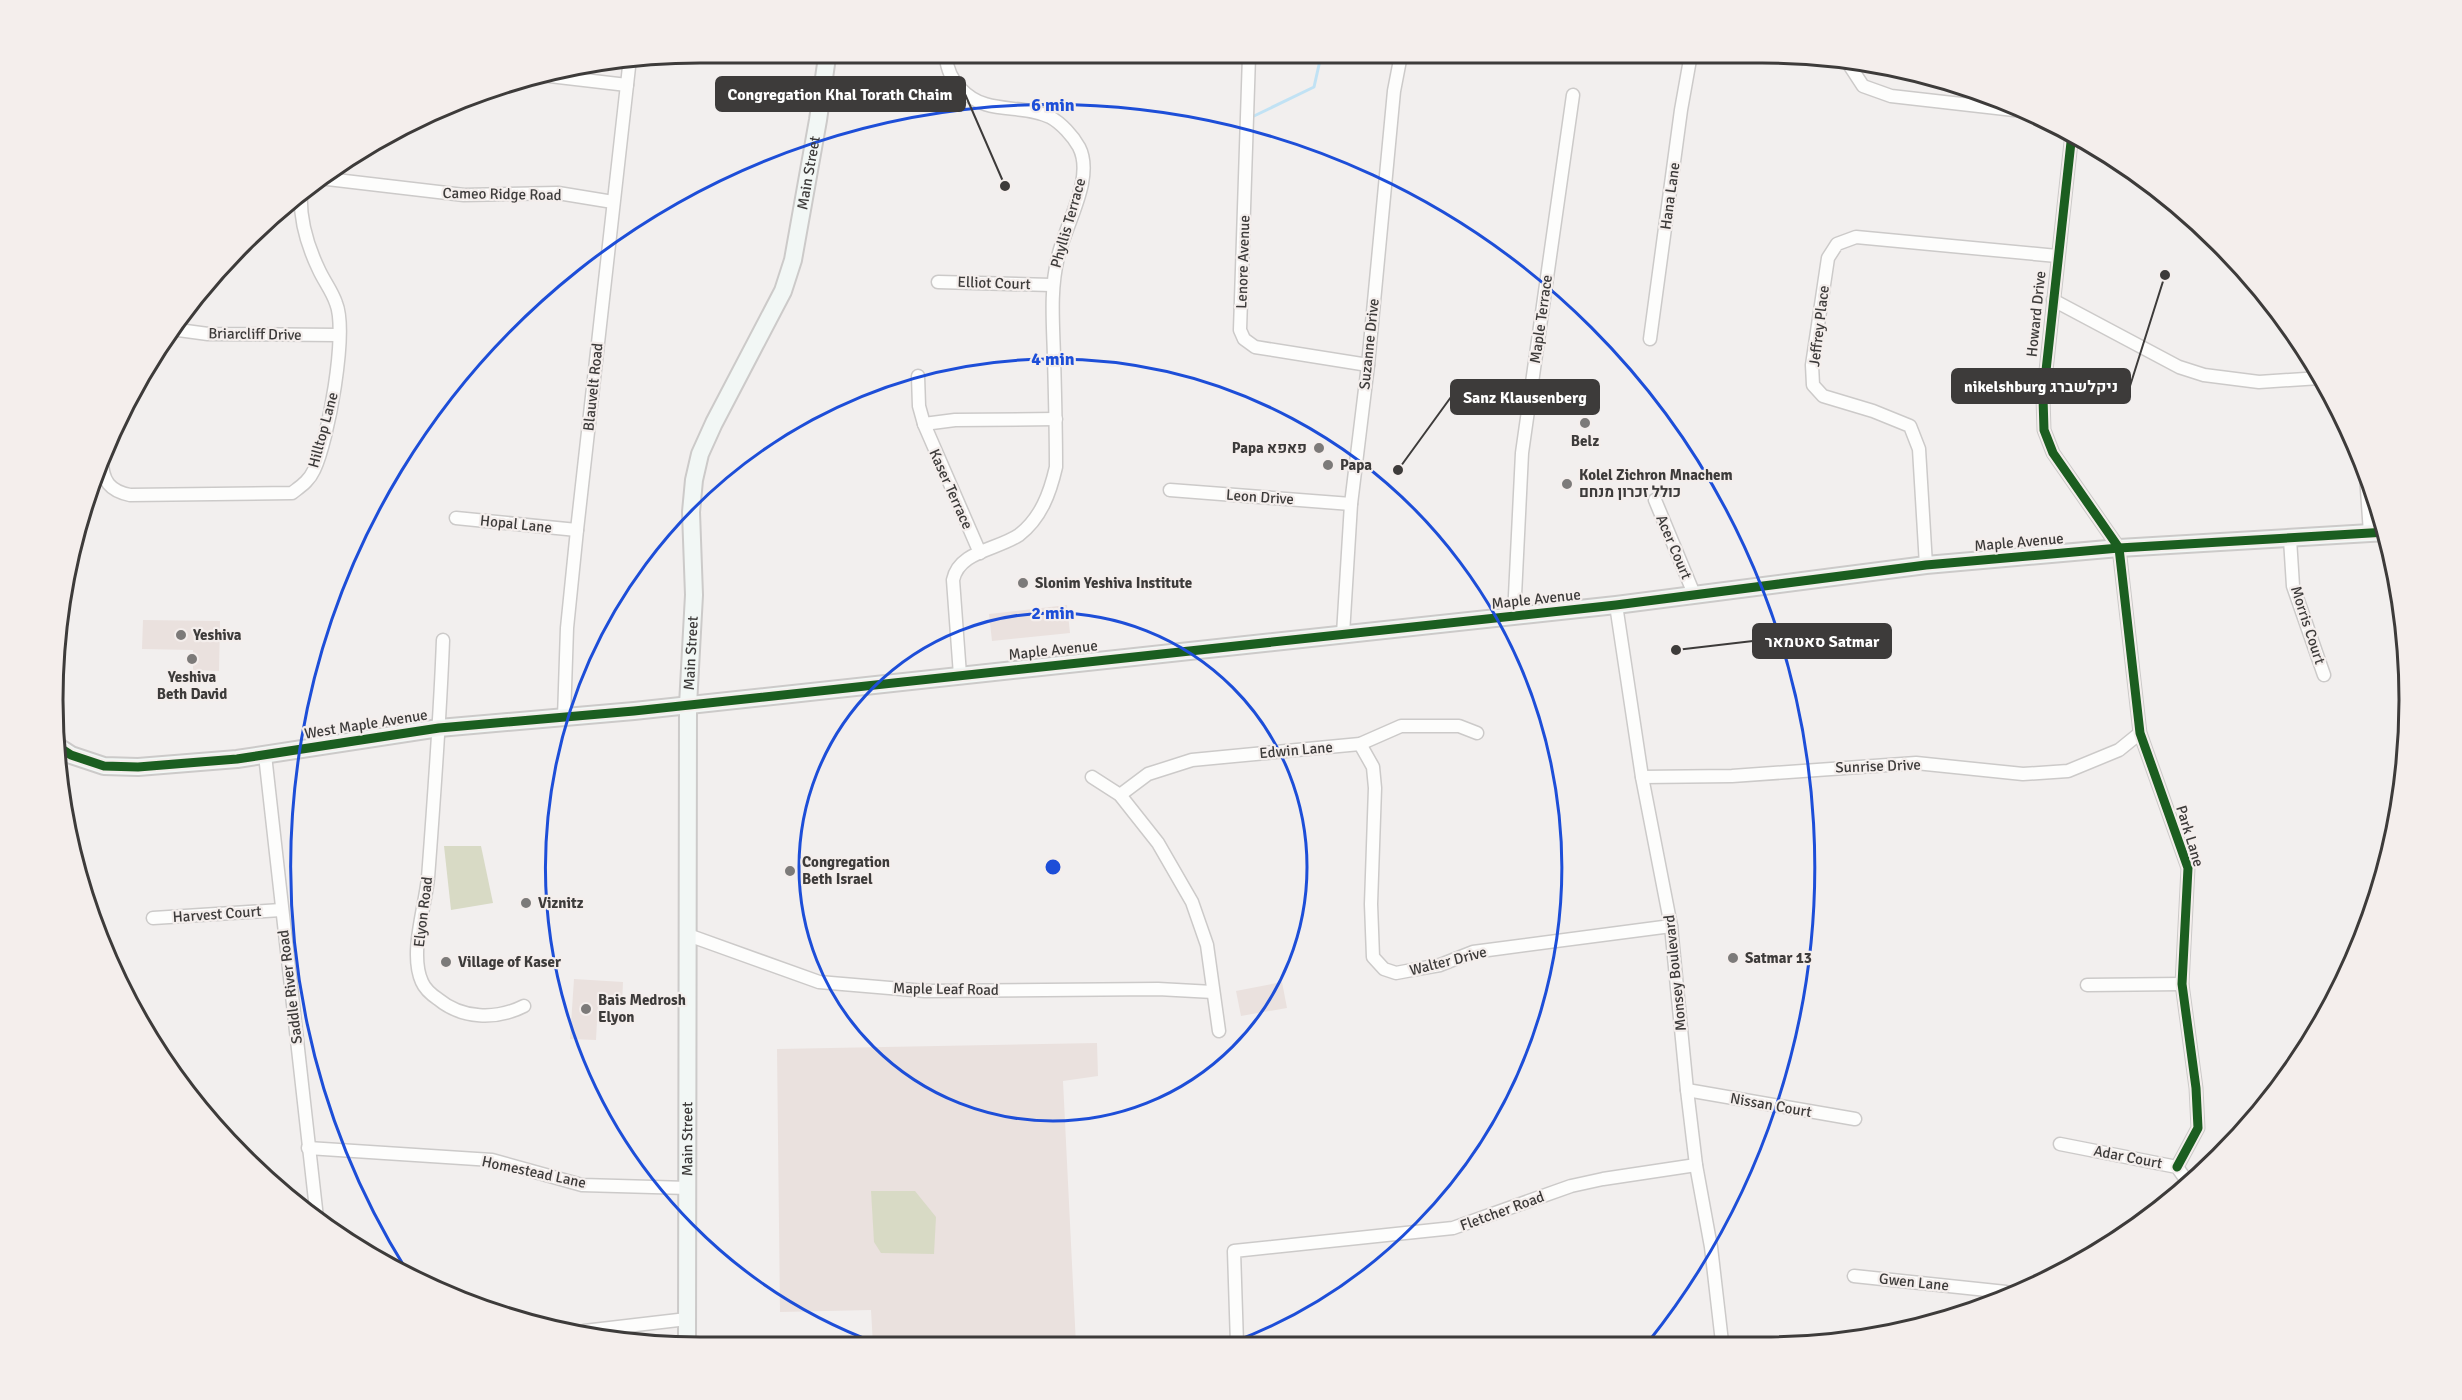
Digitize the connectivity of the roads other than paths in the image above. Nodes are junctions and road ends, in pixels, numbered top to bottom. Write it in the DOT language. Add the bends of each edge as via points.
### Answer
graph roads {
  1 [pos="826,63"];
  2 [pos="947,63"];
  3 [pos="1249,63"];
  4 [pos="1399,63"];
  5 [pos="1689,63"];
  6 [pos="629,67"];
  7 [pos="1852,69"];
  8 [pos="565,78"];
  9 [pos="627,85"];
  10 [pos="1573,95"];
  11 [pos="1998,108"];
  12 [pos="2071,143"];
  13 [pos="333,180"];
  14 [pos="613,202"];
  15 [pos="300,205"];
  16 [pos="2057,256"];
  17 [pos="938,282"];
  18 [pos="1051,285"];
  19 [pos="2053,300"];
  20 [pos="181,330"];
  21 [pos="339,335"];
  22 [pos="1650,339"];
  23 [pos="1368,365"];
  24 [pos="918,376"];
  25 [pos="2312,378"];
  26 [pos="1056,419"];
  27 [pos="924,424"];
  28 [pos="104,475"];
  29 [pos="1170,490"];
  30 [pos="1655,500"];
  31 [pos="1351,504"];
  32 [pos="456,518"];
  33 [pos="577,530"];
  34 [pos="2376,533"];
  35 [pos="2290,538"];
  36 [pos="2119,548"];
  37 [pos="980,553"];
  38 [pos="1926,565"];
  39 [pos="1694,594"];
  40 [pos="1616,605"];
  41 [pos="1514,616"];
  42 [pos="1343,634"];
  43 [pos="443,640"];
  44 [pos="960,675"];
  45 [pos="2324,675"];
  46 [pos="688,705"];
  47 [pos="564,718"];
  48 [pos="439,728"];
  49 [pos="1477,733"];
  50 [pos="2140,733"];
  51 [pos="1360,744"];
  52 [pos="65,751"];
  53 [pos="265,755"];
  54 [pos="1092,777"];
  55 [pos="1642,777"];
  56 [pos="1119,795"];
  57 [pos="281,910"];
  58 [pos="153,918"];
  59 [pos="1671,926"];
  60 [pos="688,935"];
  61 [pos="2182,984"];
  62 [pos="2087,985"];
  63 [pos="1214,992"];
  64 [pos="524,1006"];
  65 [pos="1219,1031"];
  66 [pos="1687,1090"];
  67 [pos="1855,1119"];
  68 [pos="2060,1144"];
  69 [pos="308,1148"];
  70 [pos="1696,1165"];
  71 [pos="2177,1167"];
  72 [pos="2184,1177"];
  73 [pos="688,1188"];
  74 [pos="315,1207"];
  75 [pos="1854,1276"];
  76 [pos="2000,1291"];
  77 [pos="687,1319"];
  78 [pos="603,1330"];
  79 [pos="687,1337"];
  80 [pos="1238,1337"];
  81 [pos="1721,1337"];
  1 -- 46 [label="street, Main Street" via="793,260 783,291 700,454 694,480 694,595"];
  2 -- 18 [label="street, Phyllis Terrace" via="950,76 969,98 982,105 1050,117 1079,148 1083,177"];
  3 -- 23 [label="street, Lenore Avenue" via="1240,330 1255,347"];
  4 -- 23 [label="street, Suzanne Drive"];
  5 -- 22 [label="street, Hana Lane"];
  6 -- 9 [label="street, Blauvelt Road"];
  7 -- 11 [label="street" via="1863,86 1891,96"];
  8 -- 9 [label="street"];
  9 -- 14 [label="street, Blauvelt Road"];
  10 -- 41 [label="street, Maple Terrace" via="1522,453"];
  12 -- 16 [label="street, Howard Drive"];
  13 -- 14 [label="street, Cameo Ridge Road" via="464,195 558,193"];
  14 -- 33 [label="street, Blauvelt Road"];
  15 -- 21 [label="street, Hilltop Lane" via="318,268 337,304"];
  16 -- 19 [label="street, Howard Drive"];
  16 -- 38 [label="street, Jeffrey Place" via="1856,237 1838,244 1828,258 1812,365 1814,384 1823,396 1910,426 1919,449"];
  17 -- 18 [label="street, Elliot Court"];
  18 -- 26 [label="street, Phyllis Terrace"];
  19 -- 25 [label="street" via="2179,367 2204,375 2259,381"];
  19 -- 36 [label="street, Howard Drive" via="2043,398 2044,430 2053,453"];
  20 -- 21 [label="street, Briarcliff Drive"];
  21 -- 28 [label="street, Hilltop Lane" via="332,407 314,470 292,493 130,495 116,493"];
  23 -- 31 [label="street, Suzanne Drive"];
  24 -- 27 [label="street, Kaser Terrace"];
  26 -- 27 [label="street"];
  26 -- 37 [label="street, Phyllis Terrace" via="1056,467 1050,492 1040,510 1020,534"];
  27 -- 37 [label="street, Kaser Terrace"];
  29 -- 31 [label="street, Leon Drive"];
  30 -- 39 [label="street, Acer Court"];
  31 -- 42 [label="street, Suzanne Drive"];
  32 -- 33 [label="street, Hopal Lane"];
  33 -- 47 [label="street, Blauvelt Road" via="567,628"];
  34 -- 35 [label="street, Maple Avenue"];
  35 -- 36 [label="street, Maple Avenue"];
  35 -- 45 [label="street, Morris Court" via="2293,586"];
  36 -- 38 [label="street, Maple Avenue"];
  36 -- 50 [label="street, Park Lane"];
  37 -- 44 [label="street, Phyllis Terrace" via="959,565 953,580"];
  38 -- 39 [label="street, Maple Avenue"];
  39 -- 40 [label="street, Maple Avenue"];
  40 -- 41 [label="street, Maple Avenue"];
  40 -- 55 [label="street, Monsey Boulevard"];
  41 -- 42 [label="street, Maple Avenue"];
  42 -- 44 [label="street, Maple Avenue"];
  43 -- 48 [label="street, Elyon Road"];
  44 -- 46 [label="street, Maple Avenue"];
  46 -- 47 [label="street, West Maple Avenue"];
  46 -- 60 [label="street, Main Street"];
  47 -- 48 [label="street, West Maple Avenue"];
  48 -- 53 [label="street, West Maple Avenue"];
  48 -- 64 [label="street, Elyon Road" via="428,882 418,945 422,983 457,1011 493,1016 509,1014"];
  49 -- 51 [label="street, Edwin Lane" via="1459,726 1401,726"];
  50 -- 55 [label="street, Sunrise Drive" via="2119,750 2068,771 2023,774 1916,763 1732,776"];
  50 -- 61 [label="street, Park Lane" via="2188,868"];
  51 -- 56 [label="street, Edwin Lane" via="1192,760 1148,774"];
  51 -- 59 [label="street, Walter Drive" via="1373,767 1373,957 1384,969 1396,973 1440,965 1473,952"];
  52 -- 53 [label="street, West Maple Avenue" via="104,766 182,764"];
  53 -- 57 [label="street, Saddle River Road"];
  54 -- 56 [label="street"];
  55 -- 59 [label="street, Monsey Boulevard"];
  56 -- 63 [label="street" via="1158,843 1192,902 1207,945"];
  57 -- 58 [label="street, Harvest Court"];
  57 -- 69 [label="street, Saddle River Road"];
  59 -- 66 [label="street, Monsey Boulevard"];
  60 -- 63 [label="street, Maple Leaf Road" via="819,982 925,991"];
  60 -- 73 [label="street, Main Street"];
  61 -- 62 [label="street"];
  61 -- 71 [label="street, Park Lane" via="2198,1128"];
  63 -- 65 [label="street"];
  66 -- 67 [label="street, Nissan Court"];
  66 -- 70 [label="street, Monsey Boulevard"];
  68 -- 71 [label="street, Adar Court"];
  69 -- 73 [label="street, Homestead Lane" via="492,1160 582,1185"];
  69 -- 74 [label="street, Saddle River Road"];
  70 -- 80 [label="street, Fletcher Road" via="1571,1186 1453,1228 1234,1251"];
  70 -- 81 [label="street, Monsey Boulevard"];
  71 -- 72 [label="street, Adar Court"];
  73 -- 77 [label="street, Main Street"];
  75 -- 76 [label="street, Gwen Lane"];
  77 -- 78 [label="street"];
  77 -- 79 [label="street, Main Street"];
}
